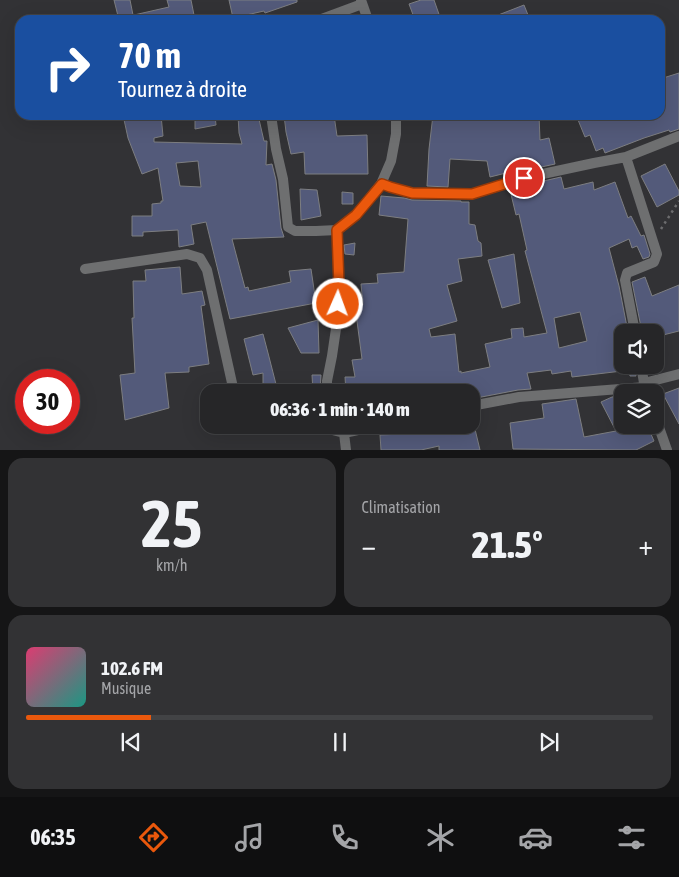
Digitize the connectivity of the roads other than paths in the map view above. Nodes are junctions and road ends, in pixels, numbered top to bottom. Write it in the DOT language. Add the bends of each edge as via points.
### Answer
graph roads {
  1 [pos="362,2"];
  2 [pos="331,15"];
  3 [pos="366,15"];
  4 [pos="271,120"];
  5 [pos="396,120"];
  6 [pos="679,136"];
  7 [pos="626,157"];
  8 [pos="382,184"];
  9 [pos="337,230"];
  10 [pos="85,269"];
  11 [pos="633,324"];
  12 [pos="679,374"];
  13 [pos="232,384"];
  14 [pos="326,384"];
  15 [pos="655,384"];
  16 [pos="614,390"];
  17 [pos="480,404"];
  18 [pos="342,434"];
  19 [pos="661,434"];
  20 [pos="346,450"];
  21 [pos="667,450"];
  1 -- 2 [label="street"];
  1 -- 3 [label="street"];
  4 -- 9 [label="street" via="283,179 288,227 295,231"];
  5 -- 8 [label="street" via="391,161"];
  6 -- 7 [label="street"];
  7 -- 8 [label="street" via="524,178 472,194 412,193"];
  7 -- 11 [label="street" via="657,254 654,262 627,273 625,280"];
  8 -- 9 [label="street" via="356,215"];
  9 -- 14 [label="street" via="337,322"];
  10 -- 13 [label="street" via="187,254 200,258 207,270"];
  12 -- 15 [label="street"];
  16 -- 17 [label="street" via="519,397"];
  18 -- 20 [label="street"];
  19 -- 21 [label="street"];
}
